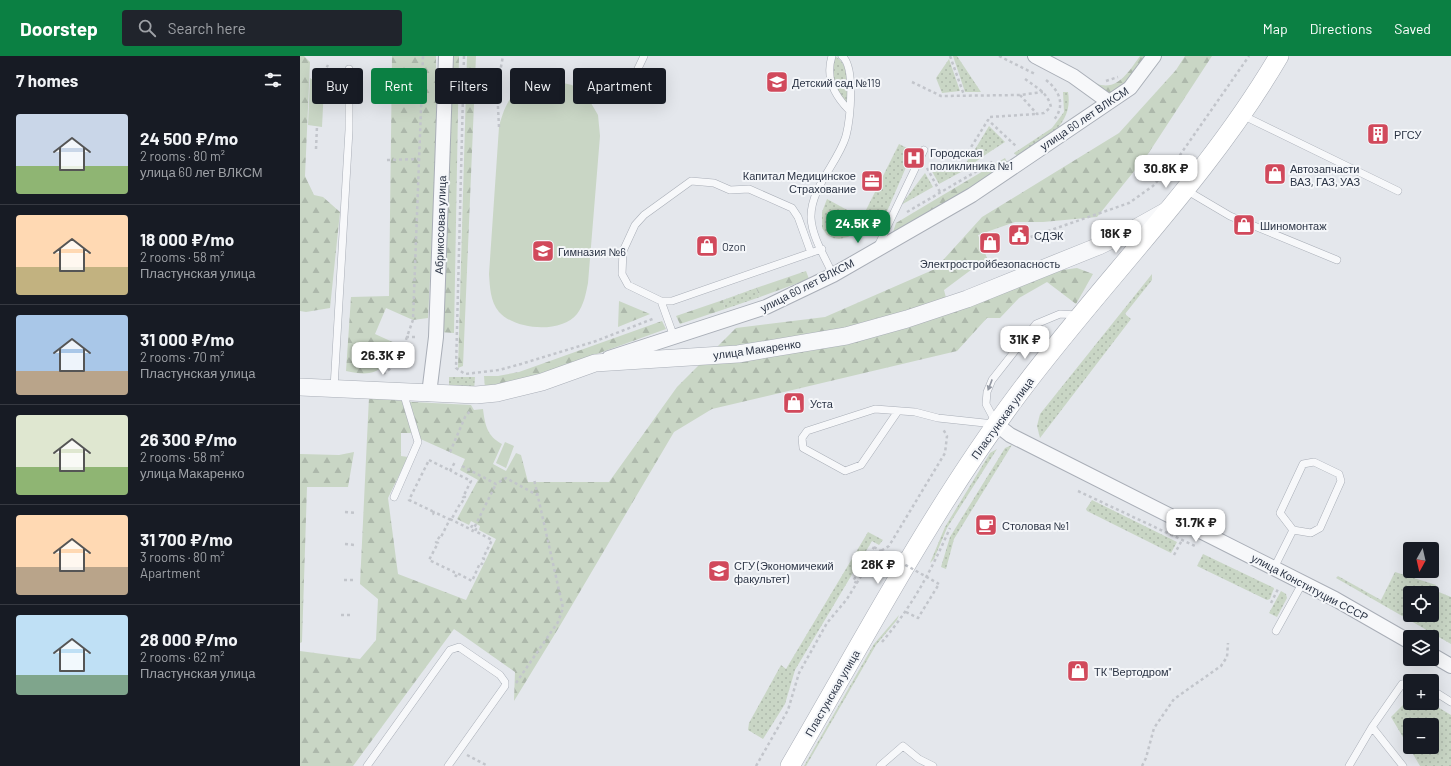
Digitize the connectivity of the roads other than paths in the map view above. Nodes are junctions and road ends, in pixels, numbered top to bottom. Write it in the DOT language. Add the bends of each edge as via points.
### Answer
graph roads {
  1 [pos="446,56"];
  2 [pos="644,56"];
  3 [pos="832,56"];
  4 [pos="842,56"];
  5 [pos="1035,56"];
  6 [pos="1154,56"];
  7 [pos="1279,56"];
  8 [pos="638,68"];
  9 [pos="1109,102"];
  10 [pos="348,104"];
  11 [pos="849,110"];
  12 [pos="1242,115"];
  13 [pos="924,150"];
  14 [pos="1186,190"];
  15 [pos="1398,191"];
  16 [pos="1170,209"];
  17 [pos="877,248"];
  18 [pos="822,249"];
  19 [pos="811,253"];
  20 [pos="1337,260"];
  21 [pos="833,275"];
  22 [pos="661,301"];
  23 [pos="1080,315"];
  24 [pos="674,337"];
  25 [pos="595,363"];
  26 [pos="300,387"];
  27 [pos="334,388"];
  28 [pos="402,392"];
  29 [pos="429,394"];
  30 [pos="898,411"];
  31 [pos="996,424"];
  32 [pos="394,497"];
  33 [pos="1293,530"];
  34 [pos="1274,568"];
  35 [pos="1303,582"];
  36 [pos="1276,631"];
  37 [pos="1403,638"];
  38 [pos="1439,659"];
  39 [pos="1451,666"];
  40 [pos="1403,684"];
  41 [pos="1439,694"];
  42 [pos="1451,702"];
  43 [pos="1372,727"];
  44 [pos="367,766"];
  45 [pos="448,766"];
  46 [pos="790,766"];
  47 [pos="880,766"];
  48 [pos="933,766"];
  49 [pos="1349,766"];
  50 [pos="1403,766"];
  1 -- 29 [label="street, Абрикосовая улица" via="436,337"];
  2 -- 8 [label="lane"];
  3 -- 11 [label="lane" via="831,80 836,96"];
  4 -- 11 [label="lane" via="846,59 851,76"];
  5 -- 9 [label="street" via="1073,76"];
  6 -- 9 [label="street, улица 60 лет ВЛКСМ" via="1130,88"];
  7 -- 12 [label="main road, Пластунская улица"];
  9 -- 17 [label="street, улица 60 лет ВЛКСМ" via="972,195"];
  10 -- 27 [label="lane"];
  11 -- 18 [label="lane" via="846,136 812,206 811,218"];
  12 -- 14 [label="main road, Пластунская улица"];
  12 -- 15 [label="lane"];
  13 -- 17 [label="lane"];
  14 -- 16 [label="main road, Пластунская улица"];
  14 -- 20 [label="lane" via="1230,216"];
  16 -- 23 [label="main road, Пластунская улица"];
  16 -- 25 [label="street, улица Макаренко" via="1099,246 908,319 861,331 738,354"];
  17 -- 21 [label="street, улица 60 лет ВЛКСМ"];
  18 -- 19 [label="lane"];
  18 -- 21 [label="lane"];
  19 -- 22 [label="lane" via="672,301"];
  19 -- 22 [label="lane" via="798,217 792,208 749,189 730,190 714,183 691,181 644,215 623,251 622,274 628,285"];
  21 -- 24 [label="street, улица 60 лет ВЛКСМ" via="766,307"];
  22 -- 24 [label="lane"];
  23 -- 31 [label="main road, Пластунская улица"];
  23 -- 31 [label="lane, one-way" via="1060,314 1036,324 992,380 986,404"];
  24 -- 25 [label="street, улица 60 лет ВЛКСМ"];
  25 -- 29 [label="street, улица Макаренко" via="542,382 497,393 461,396"];
  26 -- 27 [label="street, улица Макаренко"];
  27 -- 28 [label="street, улица Макаренко"];
  28 -- 29 [label="street, улица Макаренко"];
  28 -- 32 [label="lane" via="418,442"];
  30 -- 30 [label="lane" via="875,410 807,431 802,438 803,448 845,471 856,467 861,465"];
  30 -- 31 [label="lane"];
  31 -- 34 [label="street, улица Конституции СССР" via="1010,435"];
  31 -- 46 [label="main road, Пластунская улица" via="922,539"];
  33 -- 33 [label="lane" via="1311,533 1320,528 1341,481 1339,474 1314,462 1303,464 1280,513"];
  33 -- 34 [label="lane"];
  34 -- 35 [label="street, улица Конституции СССР"];
  35 -- 36 [label="lane"];
  35 -- 37 [label="street, улица Конституции СССР"];
  38 -- 39 [label="street"];
  40 -- 43 [label="lane"];
  41 -- 42 [label="lane"];
  43 -- 49 [label="lane"];
  43 -- 50 [label="lane"];
  44 -- 45 [label="lane" via="450,650 459,647 500,675 505,686"];
  47 -- 48 [label="lane" via="903,746"];
}
